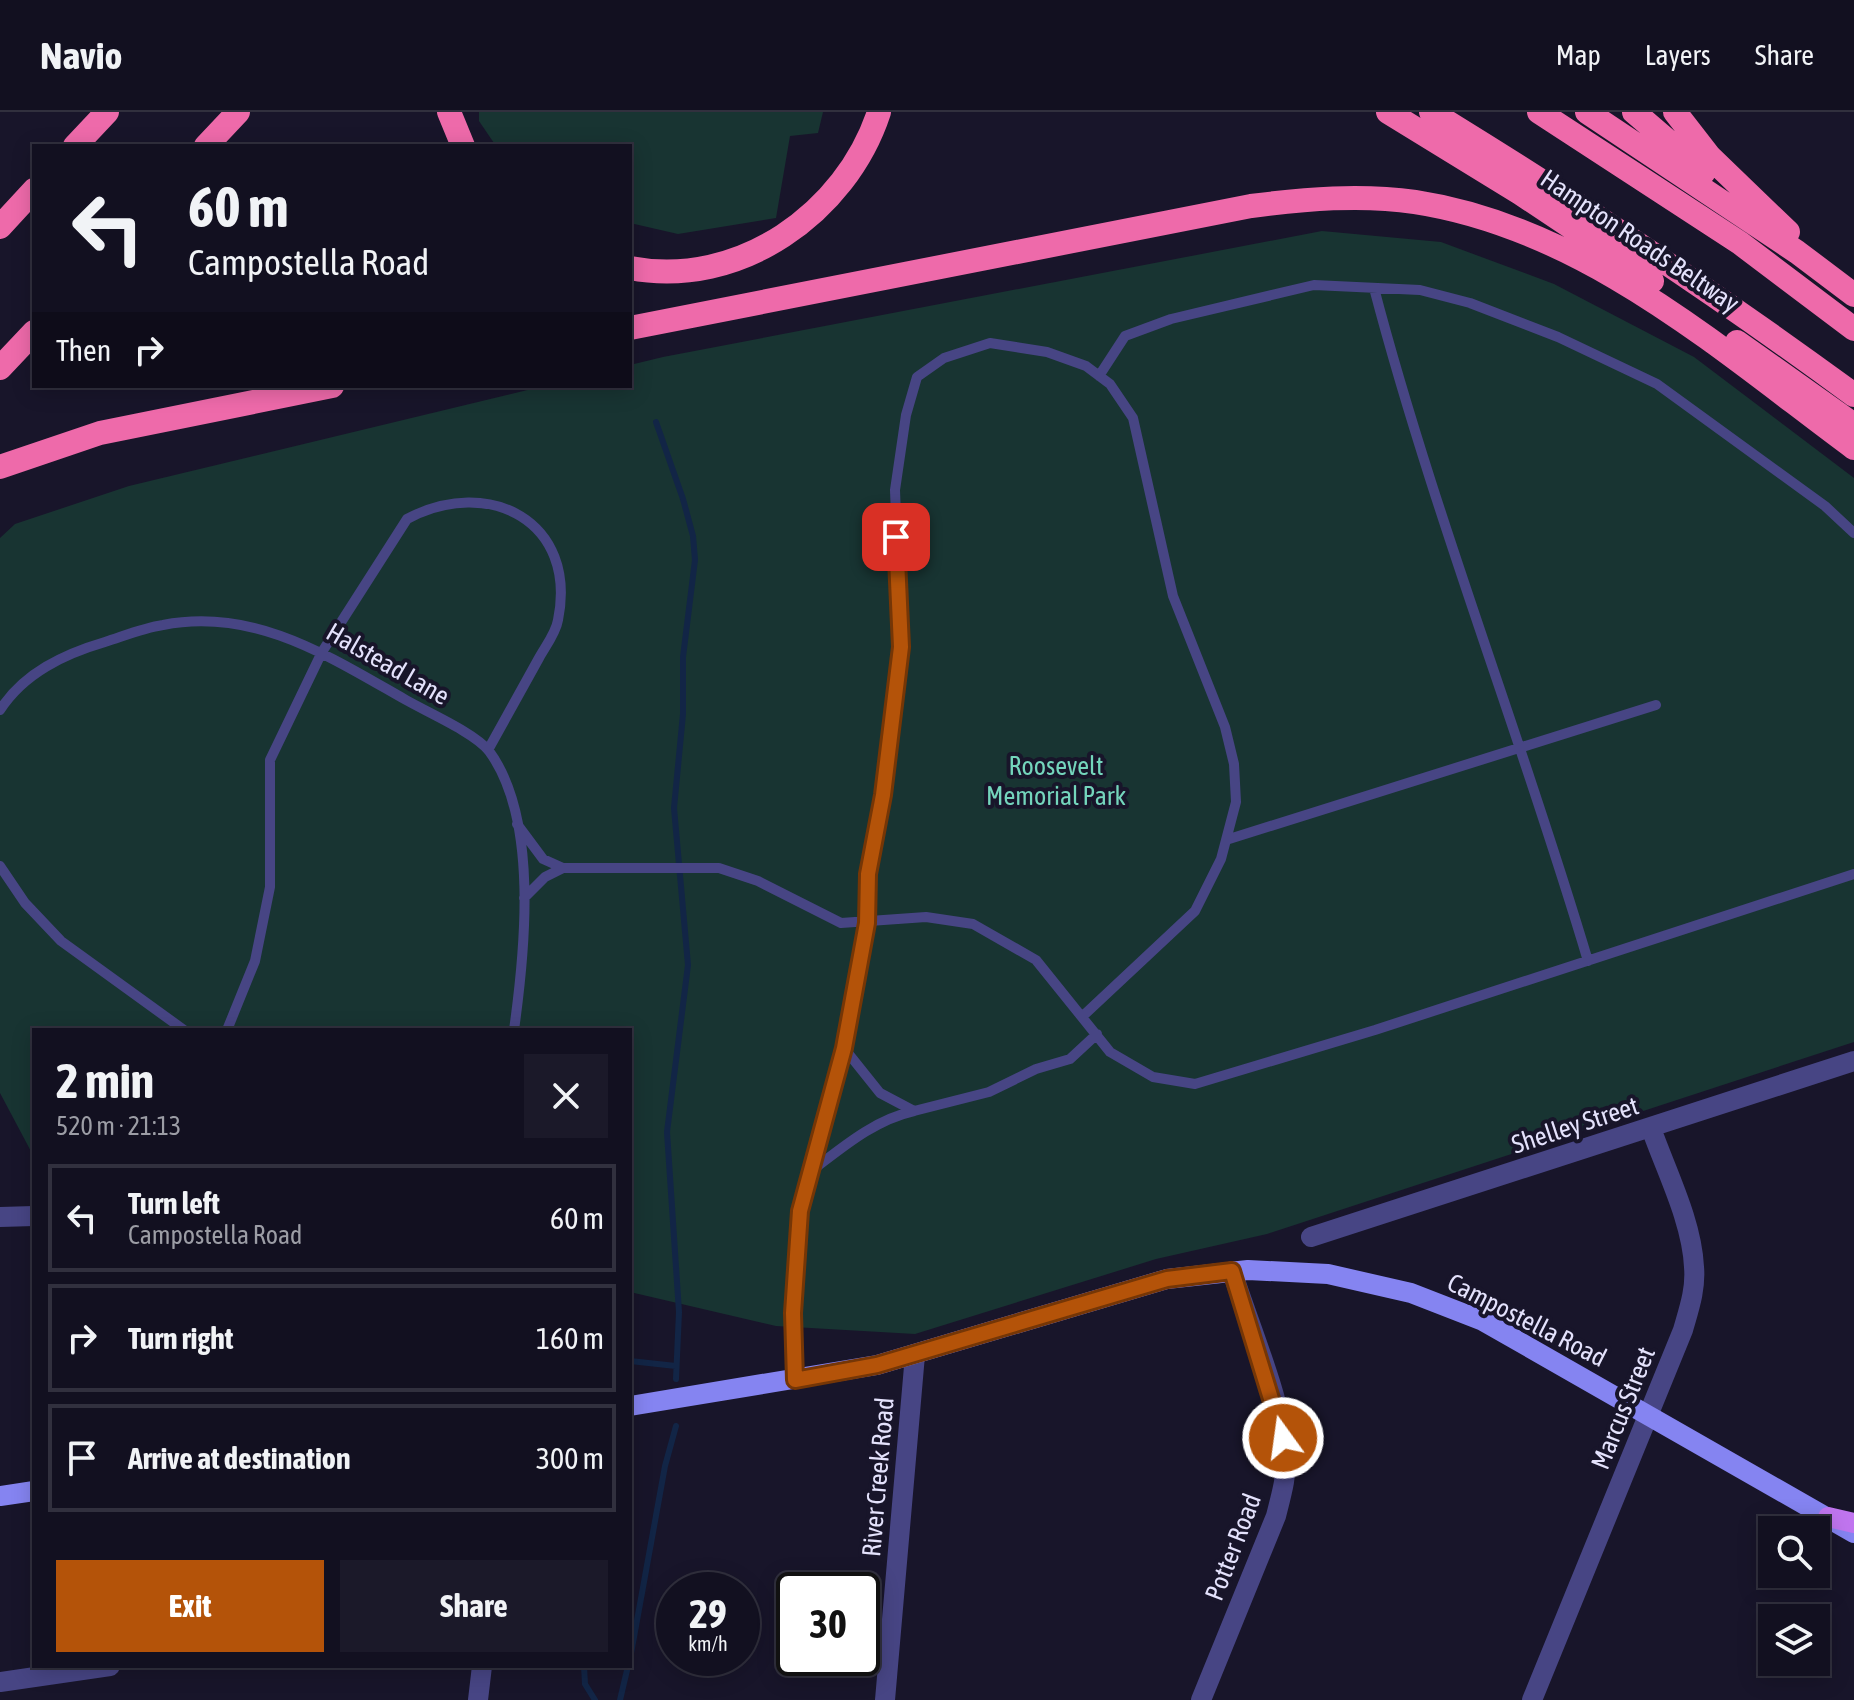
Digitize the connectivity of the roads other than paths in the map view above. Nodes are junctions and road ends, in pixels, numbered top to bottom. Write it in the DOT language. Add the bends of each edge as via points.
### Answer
graph roads {
  1 [pos="107,112"];
  2 [pos="238,112"];
  3 [pos="449,112"];
  4 [pos="879,112"];
  5 [pos="1388,112"];
  6 [pos="1431,112"];
  7 [pos="1539,112"];
  8 [pos="1587,112"];
  9 [pos="1634,112"];
  10 [pos="1675,112"];
  11 [pos="77,144"];
  12 [pos="208,144"];
  13 [pos="462,144"];
  14 [pos="32,192"];
  15 [pos="0,227"];
  16 [pos="1797,252"];
  17 [pos="632,268"];
  18 [pos="1374,288"];
  19 [pos="1854,294"];
  20 [pos="632,328"];
  21 [pos="1854,329"];
  22 [pos="32,334"];
  23 [pos="0,368"];
  24 [pos="1099,376"];
  25 [pos="322,388"];
  26 [pos="1854,395"];
  27 [pos="1854,425"];
  28 [pos="1854,448"];
  29 [pos="0,467"];
  30 [pos="1854,533"];
  31 [pos="322,652"];
  32 [pos="1656,705"];
  33 [pos="0,710"];
  34 [pos="1521,748"];
  35 [pos="488,750"];
  36 [pos="517,824"];
  37 [pos="1226,840"];
  38 [pos="0,866"];
  39 [pos="563,868"];
  40 [pos="1854,874"];
  41 [pos="524,898"];
  42 [pos="867,923"];
  43 [pos="1588,961"];
  44 [pos="1084,1015"];
  45 [pos="181,1028"];
  46 [pos="228,1028"];
  47 [pos="514,1028"];
  48 [pos="1097,1034"];
  49 [pos="844,1048"];
  50 [pos="1854,1061"];
  51 [pos="914,1111"];
  52 [pos="1651,1128"];
  53 [pos="810,1172"];
  54 [pos="32,1216"];
  55 [pos="0,1217"];
  56 [pos="1311,1237"];
  57 [pos="1232,1271"];
  58 [pos="915,1355"];
  59 [pos="795,1380"];
  60 [pos="632,1406"];
  61 [pos="1649,1413"];
  62 [pos="32,1491"];
  63 [pos="0,1496"];
  64 [pos="1826,1516"];
  65 [pos="1830,1517"];
  66 [pos="1830,1518"];
  67 [pos="1854,1523"];
  68 [pos="1854,1533"];
  69 [pos="96,1668"];
  70 [pos="482,1668"];
  71 [pos="0,1682"];
  72 [pos="478,1700"];
  73 [pos="885,1700"];
  74 [pos="1201,1700"];
  75 [pos="1532,1700"];
  1 -- 11 [label="highway"];
  2 -- 12 [label="highway"];
  3 -- 13 [label="highway"];
  4 -- 17 [label="highway" via="860,157 838,189 799,226 727,262 695,269"];
  5 -- 27 [label="highway, Hampton Roads Beltway" via="1581,234"];
  6 -- 26 [label="highway" via="1582,205"];
  7 -- 21 [label="highway" via="1740,243"];
  8 -- 16 [label="highway"];
  9 -- 16 [label="highway"];
  10 -- 19 [label="highway" via="1710,157"];
  14 -- 15 [label="highway"];
  16 -- 19 [label="highway"];
  18 -- 24 [label="lane" via="1314,285 1171,319 1125,336"];
  18 -- 30 [label="lane" via="1420,290 1470,303 1657,384 1825,506"];
  18 -- 34 [label="lane" via="1402,393"];
  20 -- 28 [label="highway" via="1251,206 1391,200 1481,218 1583,259 1682,321"];
  22 -- 23 [label="highway"];
  24 -- 37 [label="lane" via="1133,418 1173,596 1225,727 1236,802"];
  24 -- 42 [label="lane" via="1047,352 990,343 944,358 917,377 895,490 901,647 868,874"];
  25 -- 29 [label="highway" via="100,433"];
  31 -- 33 [label="lane, Halstead Lane" via="227,621 164,624 71,652 27,679"];
  31 -- 35 [label="lane, Halstead Lane"];
  31 -- 35 [label="lane" via="407,519 431,506 466,501 503,505 538,527 562,585 558,623"];
  31 -- 46 [label="lane" via="270,760 270,887 255,961"];
  32 -- 34 [label="lane"];
  34 -- 37 [label="lane"];
  34 -- 43 [label="lane"];
  35 -- 36 [label="lane" via="514,805"];
  36 -- 39 [label="lane" via="543,859"];
  36 -- 41 [label="lane"];
  37 -- 44 [label="lane" via="1195,911"];
  38 -- 45 [label="lane" via="61,941"];
  39 -- 41 [label="lane"];
  39 -- 42 [label="lane" via="719,868 758,881 841,923"];
  40 -- 43 [label="lane"];
  41 -- 47 [label="lane"];
  42 -- 44 [label="lane" via="926,917 973,924 1036,960"];
  42 -- 49 [label="lane"];
  43 -- 48 [label="lane" via="1195,1084 1153,1077 1110,1052"];
  44 -- 48 [label="lane"];
  48 -- 51 [label="lane" via="1070,1059 989,1092"];
  49 -- 51 [label="lane" via="880,1093"];
  49 -- 53 [label="lane"];
  50 -- 52 [label="street, Shelley Street"];
  51 -- 53 [label="lane" via="893,1116 855,1138"];
  52 -- 56 [label="street, Shelley Street"];
  52 -- 61 [label="street, Marcus Street" via="1695,1265 1683,1330"];
  53 -- 59 [label="lane" via="800,1211"];
  54 -- 55 [label="street"];
  57 -- 58 [label="main road, Campostella Road" via="1167,1279"];
  57 -- 61 [label="main road, Campostella Road" via="1328,1274 1411,1293 1483,1321"];
  57 -- 74 [label="street, Potter Road" via="1280,1422 1284,1484 1276,1516"];
  58 -- 59 [label="main road, Campostella Road"];
  58 -- 73 [label="street, River Creek Road"];
  59 -- 60 [label="main road, Campostella Road"];
  61 -- 64 [label="main road, Campostella Road"];
  61 -- 75 [label="street, Marcus Street"];
  62 -- 63 [label="main road"];
  65 -- 67 [label="main road"];
  66 -- 68 [label="main road, Campostella Road"];
  69 -- 71 [label="street"];
  70 -- 72 [label="street"];
}
